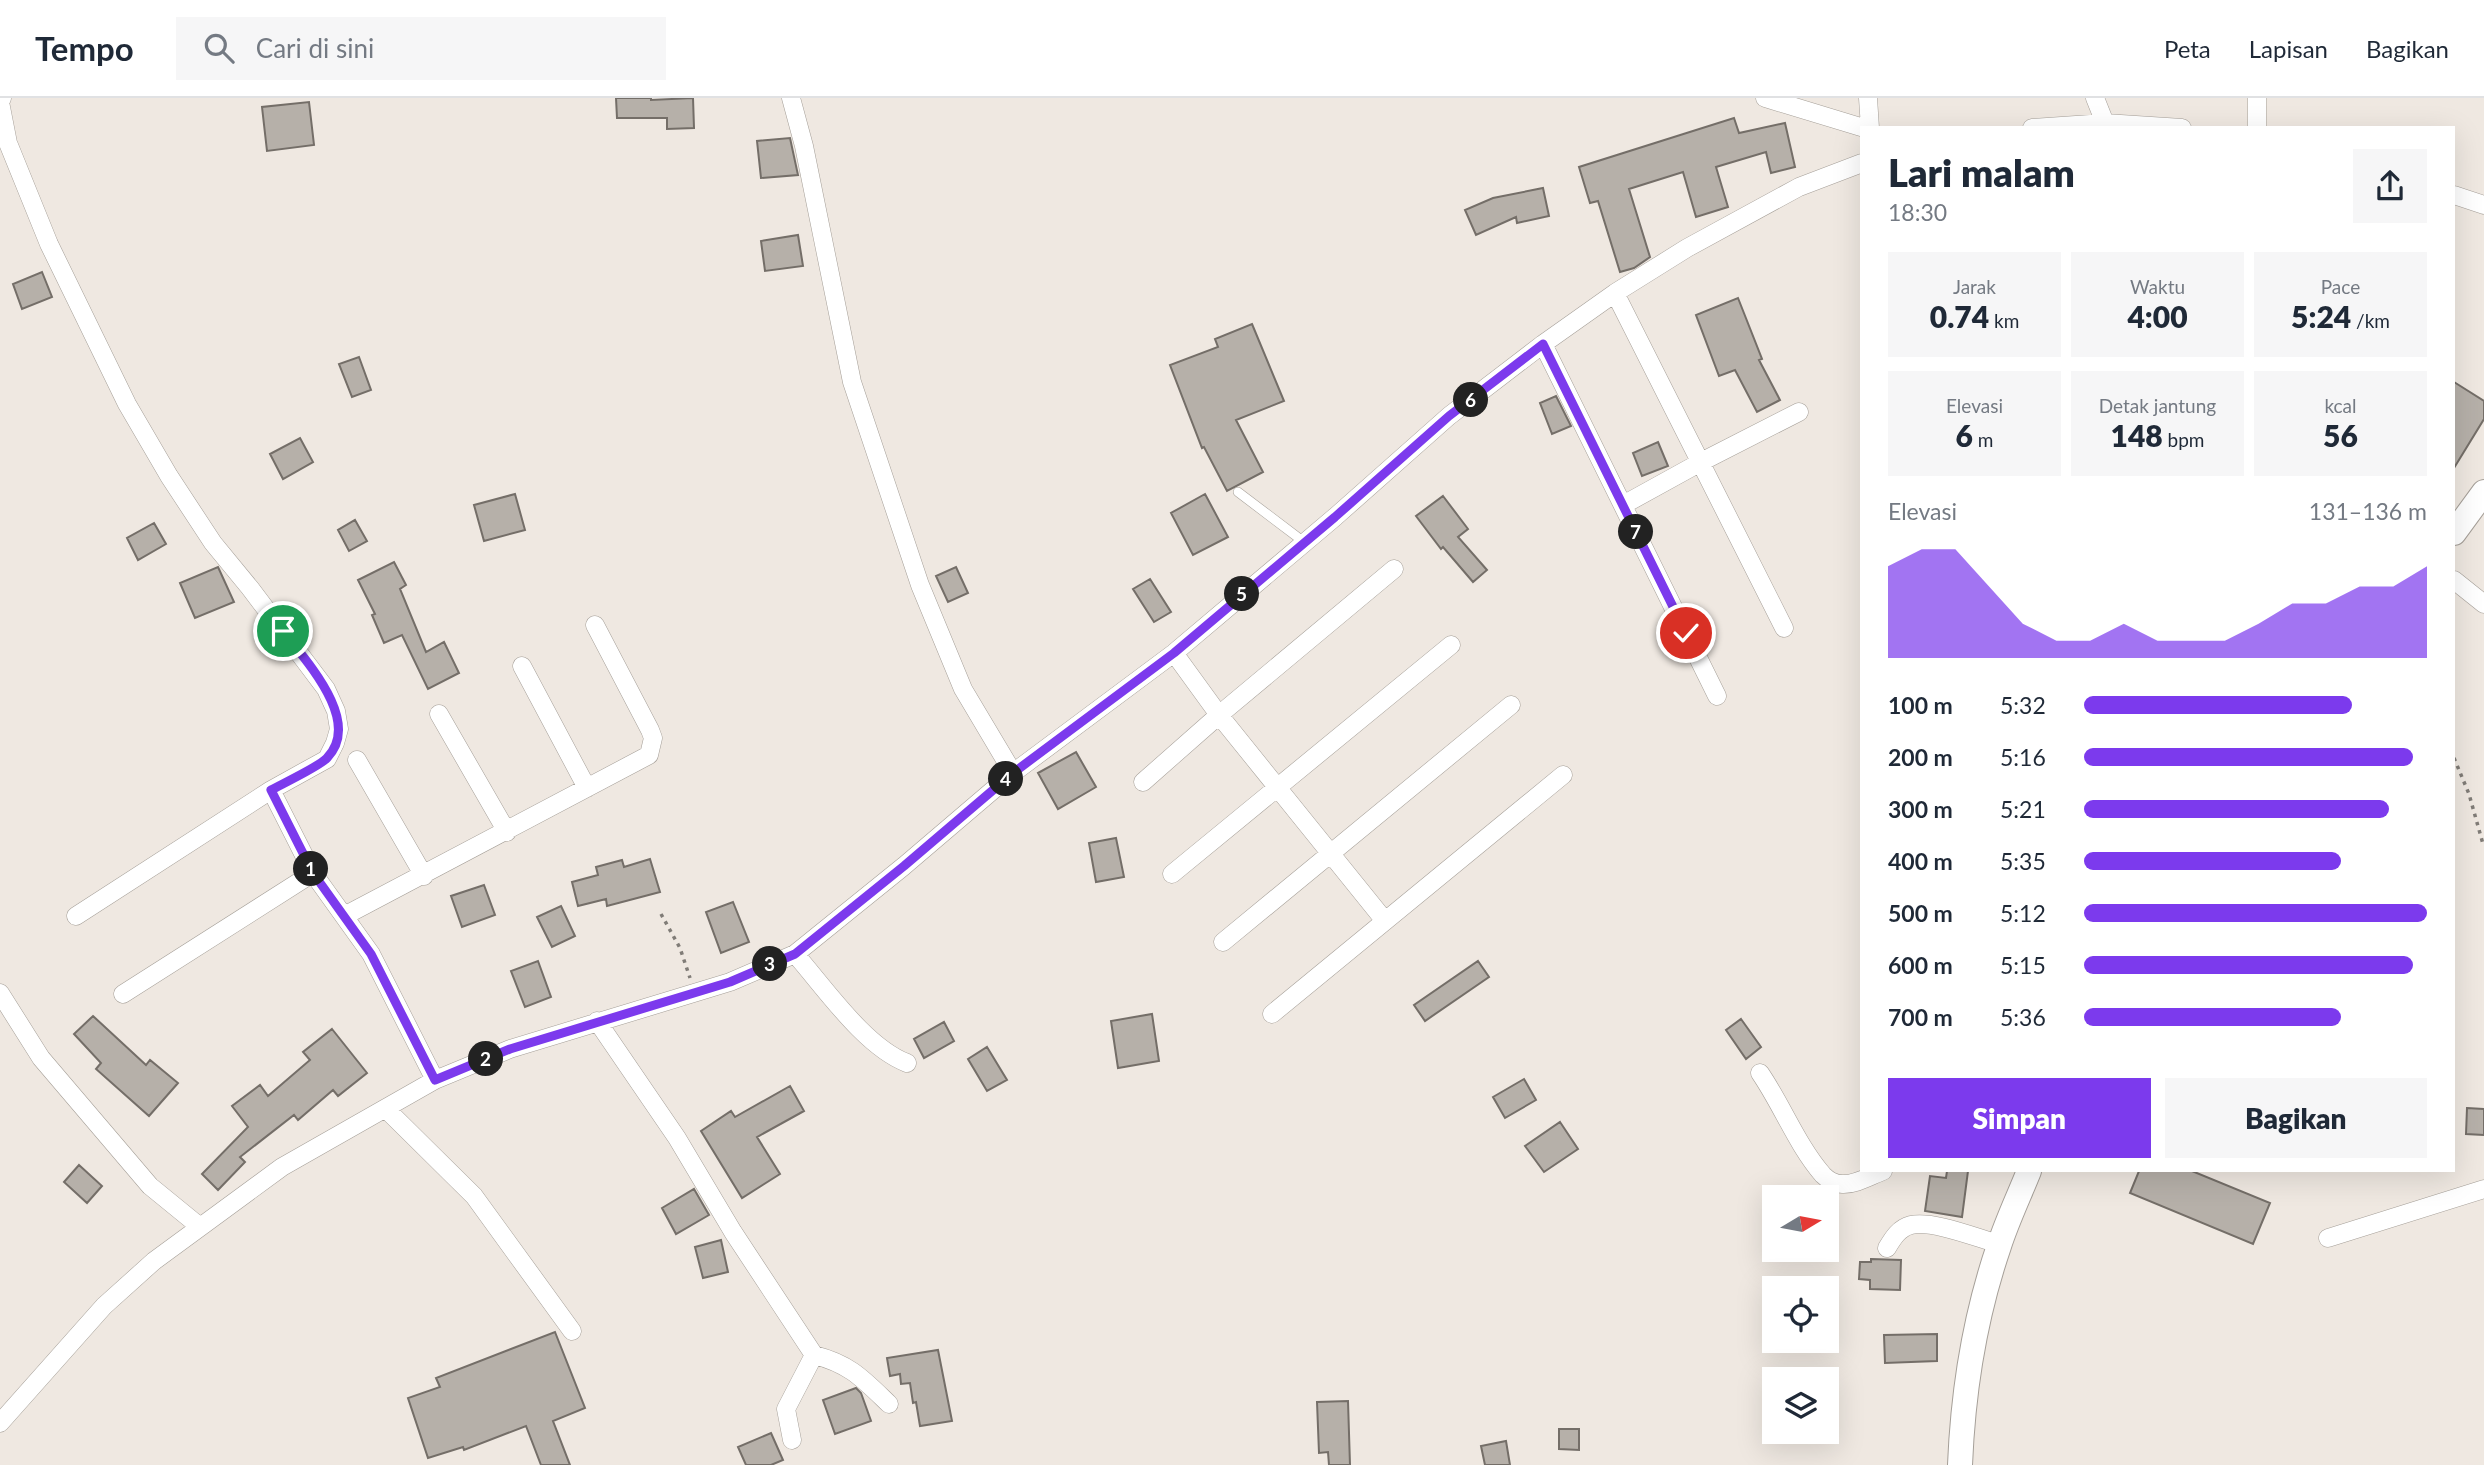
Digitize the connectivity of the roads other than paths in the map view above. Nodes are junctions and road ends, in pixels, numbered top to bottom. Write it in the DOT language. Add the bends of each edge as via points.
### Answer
graph roads {
  1 [pos="2,98"];
  2 [pos="791,98"];
  3 [pos="1868,98"];
  4 [pos="2095,98"];
  5 [pos="2257,98"];
  6 [pos="1772,99"];
  7 [pos="2105,123"];
  8 [pos="1870,126"];
  9 [pos="2061,126"];
  10 [pos="2151,126"];
  11 [pos="2257,126"];
  12 [pos="1860,127"];
  13 [pos="1860,164"];
  14 [pos="2455,195"];
  15 [pos="2484,205"];
  16 [pos="1615,293"];
  17 [pos="1543,344"];
  18 [pos="1799,412"];
  19 [pos="1701,462"];
  20 [pos="1238,492"];
  21 [pos="2484,492"];
  22 [pos="1623,505"];
  23 [pos="2455,532"];
  24 [pos="1304,542"];
  25 [pos="1394,569"];
  26 [pos="2455,581"];
  27 [pos="2484,604"];
  28 [pos="595,625"];
  29 [pos="1784,628"];
  30 [pos="1451,645"];
  31 [pos="1174,653"];
  32 [pos="522,666"];
  33 [pos="1717,696"];
  34 [pos="1511,705"];
  35 [pos="439,714"];
  36 [pos="1219,715"];
  37 [pos="357,760"];
  38 [pos="1013,773"];
  39 [pos="1563,775"];
  40 [pos="1143,782"];
  41 [pos="587,788"];
  42 [pos="1278,788"];
  43 [pos="271,790"];
  44 [pos="507,832"];
  45 [pos="1331,854"];
  46 [pos="313,873"];
  47 [pos="1172,874"];
  48 [pos="424,876"];
  49 [pos="346,915"];
  50 [pos="76,916"];
  51 [pos="1385,921"];
  52 [pos="1223,942"];
  53 [pos="795,954"];
  54 [pos="0,993"];
  55 [pos="123,994"];
  56 [pos="1272,1014"];
  57 [pos="597,1021"];
  58 [pos="907,1063"];
  59 [pos="1760,1073"];
  60 [pos="435,1080"];
  61 [pos="386,1109"];
  62 [pos="1880,1172"];
  63 [pos="2029,1172"];
  64 [pos="2484,1189"];
  65 [pos="199,1226"];
  66 [pos="2328,1238"];
  67 [pos="1999,1244"];
  68 [pos="1887,1248"];
  69 [pos="572,1331"];
  70 [pos="814,1355"];
  71 [pos="889,1404"];
  72 [pos="0,1423"];
  73 [pos="792,1440"];
  74 [pos="1960,1465"];
  1 -- 43 [label="street" via="8,143 23,181 127,404 213,543 326,689 336,711 339,729 327,759"];
  2 -- 38 [label="street" via="857,395 920,585 958,678"];
  3 -- 8 [label="street"];
  4 -- 7 [label="street"];
  5 -- 11 [label="street"];
  6 -- 12 [label="street"];
  7 -- 9 [label="street"];
  7 -- 10 [label="street"];
  13 -- 16 [label="street" via="1800,187"];
  14 -- 15 [label="street"];
  16 -- 17 [label="street"];
  16 -- 19 [label="street"];
  17 -- 22 [label="street"];
  17 -- 24 [label="street" via="1449,416"];
  18 -- 19 [label="street"];
  19 -- 22 [label="street"];
  19 -- 29 [label="street"];
  20 -- 24 [label="lane"];
  21 -- 23 [label="street"];
  22 -- 33 [label="street"];
  24 -- 31 [label="street"];
  25 -- 36 [label="street"];
  26 -- 27 [label="street"];
  28 -- 41 [label="street" via="653,744 649,755"];
  30 -- 42 [label="street"];
  31 -- 36 [label="street"];
  31 -- 38 [label="street"];
  32 -- 41 [label="street"];
  34 -- 45 [label="street"];
  35 -- 44 [label="street"];
  36 -- 40 [label="street"];
  36 -- 42 [label="street"];
  37 -- 48 [label="street"];
  38 -- 53 [label="street"];
  39 -- 51 [label="street"];
  41 -- 44 [label="street"];
  42 -- 45 [label="street"];
  42 -- 47 [label="street"];
  43 -- 46 [label="street"];
  43 -- 50 [label="street"];
  44 -- 48 [label="street"];
  45 -- 51 [label="street"];
  45 -- 52 [label="street"];
  46 -- 49 [label="street"];
  46 -- 55 [label="street"];
  48 -- 49 [label="street"];
  49 -- 60 [label="street"];
  51 -- 56 [label="street"];
  53 -- 57 [label="street" via="730,982"];
  53 -- 58 [label="street" via="871,1040"];
  54 -- 65 [label="street" via="41,1058 99,1127 150,1186"];
  57 -- 60 [label="street"];
  57 -- 70 [label="street"];
  59 -- 62 [label="street" via="1809,1156 1831,1182 1853,1183"];
  60 -- 61 [label="street"];
  61 -- 65 [label="street" via="282,1167"];
  61 -- 69 [label="street" via="474,1196"];
  63 -- 67 [label="street"];
  64 -- 66 [label="street"];
  65 -- 72 [label="street" via="104,1306"];
  67 -- 68 [label="street" via="1921,1224 1903,1228"];
  67 -- 74 [label="street" via="1967,1383"];
  70 -- 71 [label="street" via="856,1372"];
  70 -- 73 [label="street" via="786,1409"];
}
